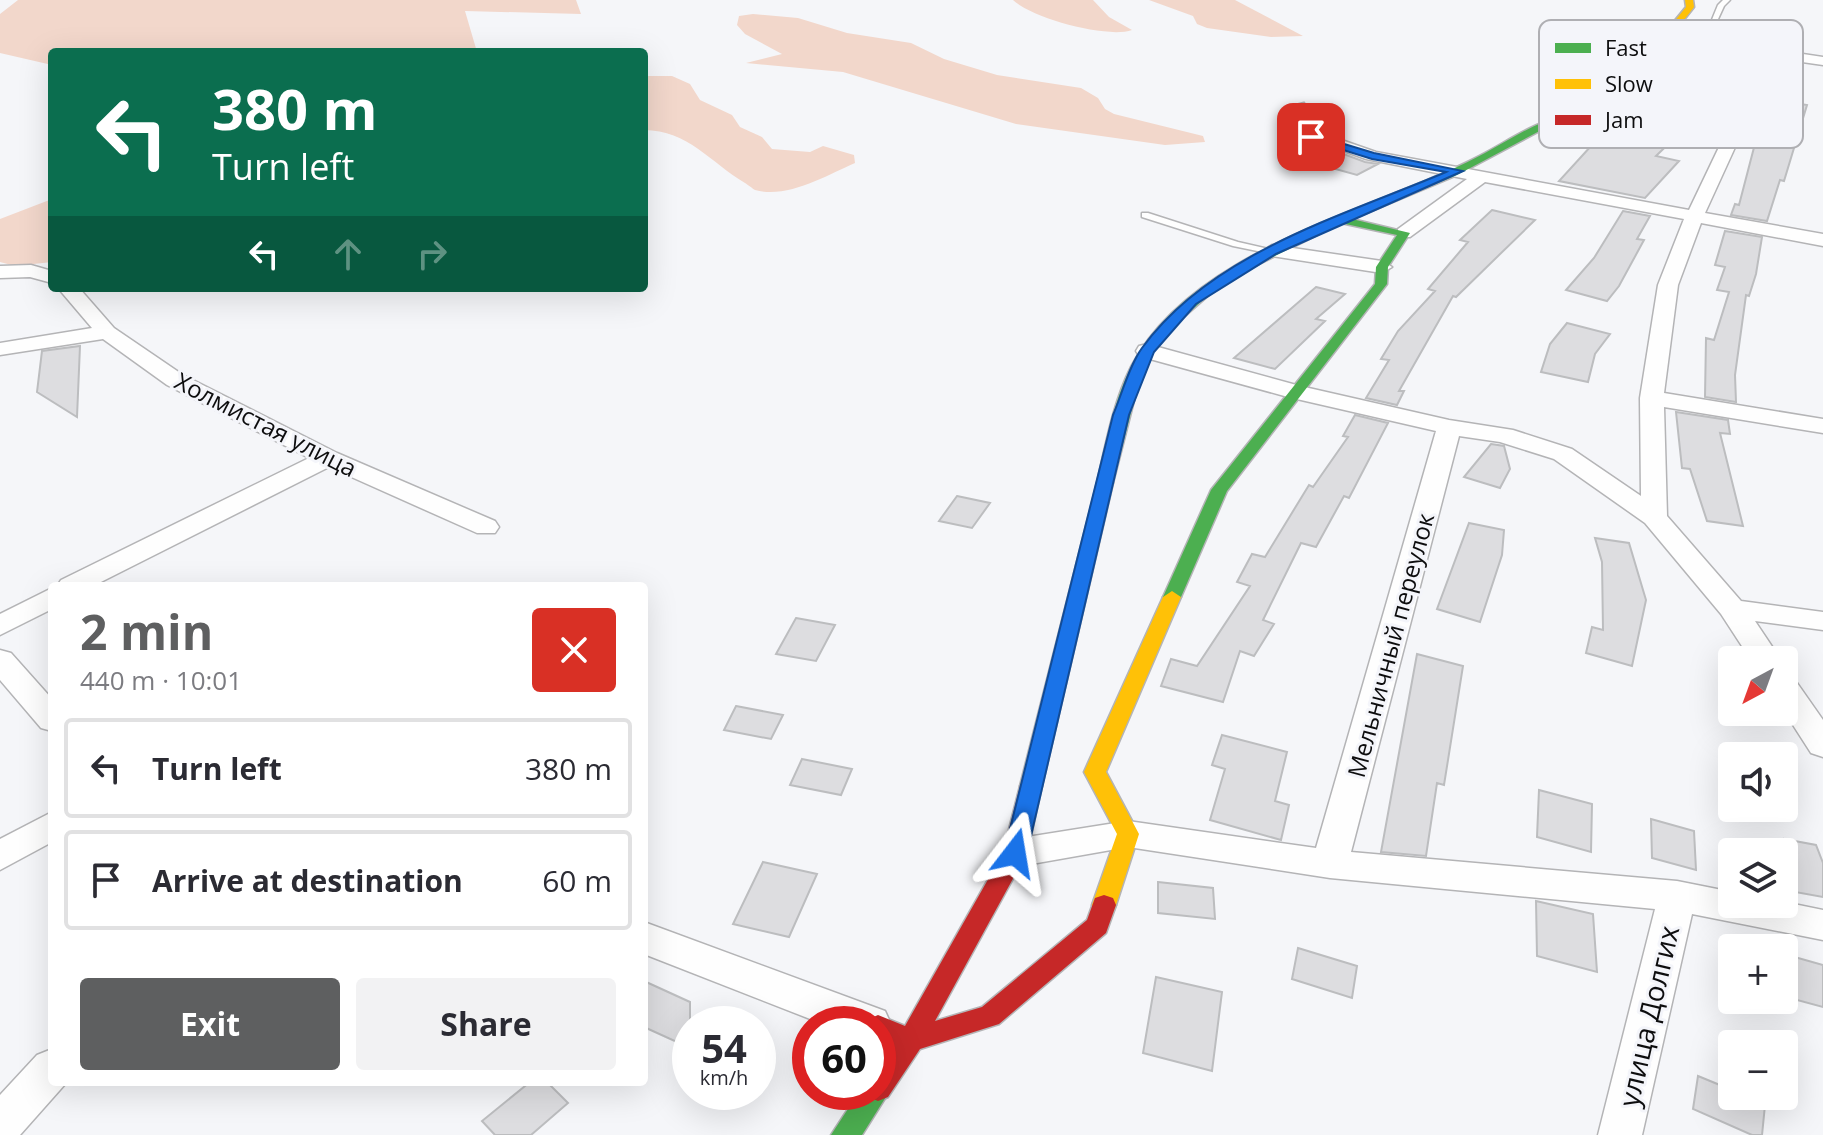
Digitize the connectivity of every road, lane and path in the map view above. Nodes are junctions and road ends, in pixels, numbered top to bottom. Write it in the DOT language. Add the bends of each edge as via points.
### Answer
graph roads {
  1 [pos="1689,0"];
  2 [pos="1727,0"];
  3 [pos="1681,20"];
  4 [pos="1714,20"];
  5 [pos="1803,58"];
  6 [pos="1823,61"];
  7 [pos="1299,106"];
  8 [pos="1539,127"];
  9 [pos="1727,148"];
  10 [pos="1458,171"];
  11 [pos="1482,176"];
  12 [pos="1145,215"];
  13 [pos="1695,215"];
  14 [pos="1341,220"];
  15 [pos="1404,233"];
  16 [pos="1823,240"];
  17 [pos="1272,251"];
  18 [pos="1382,267"];
  19 [pos="0,272"];
  20 [pos="48,276"];
  21 [pos="72,292"];
  22 [pos="107,332"];
  23 [pos="0,349"];
  24 [pos="1147,351"];
  25 [pos="1296,392"];
  26 [pos="1652,398"];
  27 [pos="1823,426"];
  28 [pos="1449,427"];
  29 [pos="328,458"];
  30 [pos="1654,517"];
  31 [pos="486,527"];
  32 [pos="79,582"];
  33 [pos="48,599"];
  34 [pos="1732,609"];
  35 [pos="1823,621"];
  36 [pos="0,626"];
  37 [pos="1757,646"];
  38 [pos="0,660"];
  39 [pos="1798,708"];
  40 [pos="48,715"];
  41 [pos="1823,745"];
  42 [pos="48,827"];
  43 [pos="1128,834"];
  44 [pos="1015,853"];
  45 [pos="0,856"];
  46 [pos="1330,864"];
  47 [pos="1677,896"];
  48 [pos="1823,925"];
  49 [pos="648,940"];
  50 [pos="823,1006"];
  51 [pos="896,1034"];
  52 [pos="911,1040"];
  53 [pos="896,1062"];
  54 [pos="48,1072"];
  55 [pos="863,1110"];
  56 [pos="0,1126"];
  57 [pos="845,1135"];
  58 [pos="1620,1135"];
  1 -- 3 [label="main road"];
  2 -- 4 [label="lane"];
  5 -- 6 [label="street"];
  7 -- 10 [label="street" via="1299,130 1311,137 1372,156"];
  8 -- 10 [label="main road"];
  9 -- 13 [label="street"];
  10 -- 11 [label="street"];
  10 -- 14 [label="main road"];
  11 -- 13 [label="street"];
  11 -- 15 [label="street"];
  12 -- 17 [label="lane"];
  13 -- 16 [label="street"];
  13 -- 26 [label="street" via="1668,285"];
  14 -- 15 [label="main road"];
  14 -- 17 [label="main road"];
  15 -- 18 [label="main road"];
  17 -- 18 [label="street"];
  17 -- 24 [label="main road" via="1191,301"];
  18 -- 25 [label="main road" via="1381,284"];
  19 -- 20 [label="street"];
  21 -- 22 [label="street, Холмистая улица"];
  22 -- 23 [label="street"];
  22 -- 29 [label="street, Холмистая улица" via="175,380"];
  24 -- 25 [label="street"];
  24 -- 44 [label="main road" via="1121,415"];
  25 -- 28 [label="street"];
  25 -- 43 [label="main road" via="1219,490 1095,772"];
  26 -- 27 [label="street"];
  26 -- 30 [label="street"];
  28 -- 30 [label="street" via="1504,435 1563,454"];
  28 -- 46 [label="street, Мельничный переулок"];
  29 -- 31 [label="street, Холмистая улица"];
  29 -- 32 [label="street"];
  30 -- 34 [label="street"];
  33 -- 36 [label="street"];
  34 -- 35 [label="street"];
  34 -- 37 [label="street"];
  38 -- 40 [label="street"];
  39 -- 41 [label="street"];
  42 -- 45 [label="street"];
  43 -- 44 [label="street"];
  43 -- 46 [label="street"];
  43 -- 52 [label="main road" via="1097,926 990,1016"];
  44 -- 52 [label="main road"];
  46 -- 47 [label="street"];
  47 -- 48 [label="street"];
  47 -- 58 [label="street, улица Долгих"];
  49 -- 50 [label="street"];
  51 -- 52 [label="main road"];
  52 -- 53 [label="main road"];
  54 -- 56 [label="street"];
  55 -- 57 [label="main road"];
}
